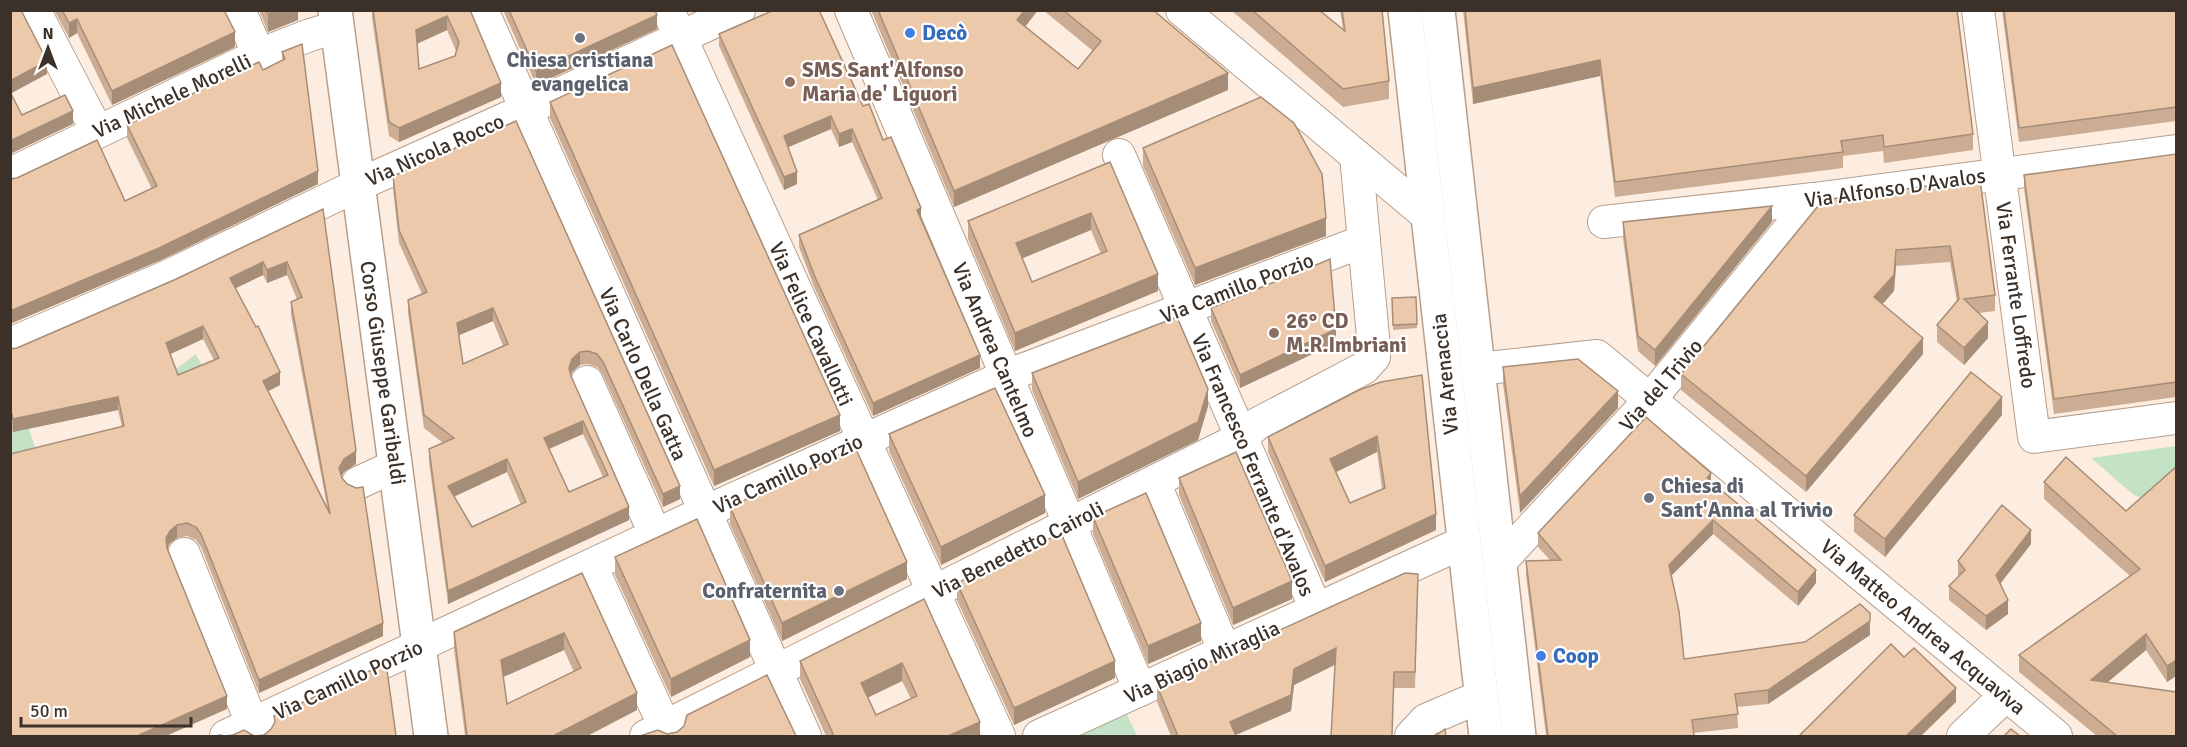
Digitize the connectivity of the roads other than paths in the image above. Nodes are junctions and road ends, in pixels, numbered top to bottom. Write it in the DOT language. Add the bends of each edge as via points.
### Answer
graph roads {
  1 [pos="34,10"];
  2 [pos="239,10"];
  3 [pos="482,10"];
  4 [pos="739,10"];
  5 [pos="851,10"];
  6 [pos="1182,10"];
  7 [pos="1405,10"];
  8 [pos="1438,10"];
  9 [pos="1978,10"];
  10 [pos="336,19"];
  11 [pos="675,24"];
  12 [pos="259,55"];
  13 [pos="525,110"];
  14 [pos="97,131"];
  15 [pos="2176,150"];
  16 [pos="1119,155"];
  17 [pos="1356,156"];
  18 [pos="10,174"];
  19 [pos="2000,174"];
  20 [pos="358,184"];
  21 [pos="1391,185"];
  22 [pos="1814,199"];
  23 [pos="1360,201"];
  24 [pos="1428,216"];
  25 [pos="1609,222"];
  26 [pos="1364,241"];
  27 [pos="1185,308"];
  28 [pos="10,344"];
  29 [pos="1478,369"];
  30 [pos="1006,375"];
  31 [pos="588,382"];
  32 [pos="1649,402"];
  33 [pos="2176,418"];
  34 [pos="1241,438"];
  35 [pos="864,440"];
  36 [pos="395,465"];
  37 [pos="1154,482"];
  38 [pos="358,483"];
  39 [pos="705,512"];
  40 [pos="1069,525"];
  41 [pos="656,536"];
  42 [pos="1464,542"];
  43 [pos="184,554"];
  44 [pos="1500,562"];
  45 [pos="591,566"];
  46 [pos="933,592"];
  47 [pos="1316,609"];
  48 [pos="419,647"];
  49 [pos="1225,652"];
  50 [pos="776,671"];
  51 [pos="1140,690"];
  52 [pos="2006,695"];
  53 [pos="1482,696"];
  54 [pos="245,732"];
  55 [pos="660,733"];
  56 [pos="431,736"];
  57 [pos="805,736"];
  58 [pos="999,736"];
  59 [pos="1039,736"];
  60 [pos="1411,736"];
  61 [pos="1486,736"];
  62 [pos="1519,736"];
  63 [pos="1963,736"];
  64 [pos="2056,736"];
  1 -- 14 [label="street"];
  2 -- 12 [label="street"];
  3 -- 13 [label="street, Via Carlo Della Gatta"];
  4 -- 11 [label="street, Via Nicola Rocco"];
  5 -- 30 [label="street, Via Andrea Cantelmo"];
  6 -- 17 [label="street"];
  7 -- 24 [label="main road, Via Arenaccia"];
  8 -- 29 [label="main road, Via Arenaccia"];
  9 -- 19 [label="street, Via Ferrante Loffredo"];
  10 -- 12 [label="street, Via Michele Morelli" via="310,35"];
  10 -- 20 [label="main road, Corso Giuseppe Garibaldi"];
  11 -- 13 [label="street, Via Nicola Rocco"];
  11 -- 35 [label="street, Via Felice Cavallotti"];
  12 -- 14 [label="street, Via Michele Morelli"];
  13 -- 20 [label="street, Via Nicola Rocco"];
  13 -- 39 [label="street, Via Carlo Della Gatta"];
  14 -- 18 [label="street, Via Michele Morelli"];
  15 -- 19 [label="street, Via Alfonso D'Avalos"];
  16 -- 27 [label="street, Via Francesco Ferrante d'Avalos"];
  17 -- 21 [label="street"];
  17 -- 23 [label="street"];
  19 -- 22 [label="street, Via Alfonso D'Avalos"];
  19 -- 33 [label="street, Via Ferrante Loffredo" via="2034,436"];
  20 -- 28 [label="street, Via Nicola Rocco" via="166,277"];
  20 -- 36 [label="main road, Corso Giuseppe Garibaldi"];
  21 -- 23 [label="street"];
  21 -- 24 [label="street"];
  22 -- 25 [label="street, Via Alfonso D'Avalos"];
  22 -- 32 [label="street, Via del Trivio"];
  23 -- 26 [label="street"];
  24 -- 42 [label="main road, Via Arenaccia"];
  26 -- 27 [label="street, Via Camillo Porzio"];
  26 -- 34 [label="street, Via Benedetto Cairoli" via="1374,357 1364,368 1257,424"];
  27 -- 30 [label="street, Via Camillo Porzio"];
  27 -- 34 [label="street, Via Francesco Ferrante d'Avalos"];
  29 -- 32 [label="street, Via Matteo Andrea Acquaviva" via="1597,356"];
  29 -- 44 [label="main road, Via Arenaccia"];
  30 -- 35 [label="street, Via Camillo Porzio"];
  30 -- 40 [label="street, Via Andrea Cantelmo"];
  31 -- 41 [label="street"];
  32 -- 44 [label="street, Via del Trivio"];
  32 -- 52 [label="street, Via Matteo Andrea Acquaviva"];
  34 -- 37 [label="street, Via Benedetto Cairoli"];
  34 -- 47 [label="street, Via Francesco Ferrante d'Avalos"];
  35 -- 39 [label="street, Via Camillo Porzio"];
  35 -- 46 [label="street, Via Felice Cavallotti"];
  36 -- 38 [label="street"];
  36 -- 48 [label="main road, Corso Giuseppe Garibaldi"];
  37 -- 40 [label="street, Via Benedetto Cairoli"];
  37 -- 49 [label="street"];
  39 -- 41 [label="street, Via Camillo Porzio"];
  39 -- 50 [label="street, Via Carlo Della Gatta"];
  40 -- 46 [label="street, Via Benedetto Cairoli"];
  40 -- 51 [label="street, Via Andrea Cantelmo"];
  41 -- 45 [label="street, Via Camillo Porzio"];
  42 -- 47 [label="street, Via Biagio Miraglia"];
  42 -- 53 [label="main road, Via Arenaccia"];
  43 -- 54 [label="street"];
  44 -- 62 [label="main road, Via Arenaccia"];
  45 -- 48 [label="street, Via Camillo Porzio"];
  45 -- 55 [label="street"];
  46 -- 50 [label="street, Via Benedetto Cairoli"];
  46 -- 58 [label="street, Via Felice Cavallotti"];
  47 -- 49 [label="street, Via Biagio Miraglia"];
  48 -- 54 [label="street, Via Camillo Porzio"];
  48 -- 56 [label="main road, Corso Giuseppe Garibaldi"];
  49 -- 51 [label="street, Via Biagio Miraglia"];
  50 -- 55 [label="street, Via Benedetto Cairoli"];
  50 -- 57 [label="street, Via Carlo Della Gatta"];
  51 -- 59 [label="street, Via Biagio Miraglia"];
  52 -- 63 [label="street"];
  52 -- 64 [label="street, Via Matteo Andrea Acquaviva"];
  53 -- 60 [label="street" via="1426,720"];
  53 -- 61 [label="main road, Via Arenaccia"];
}
